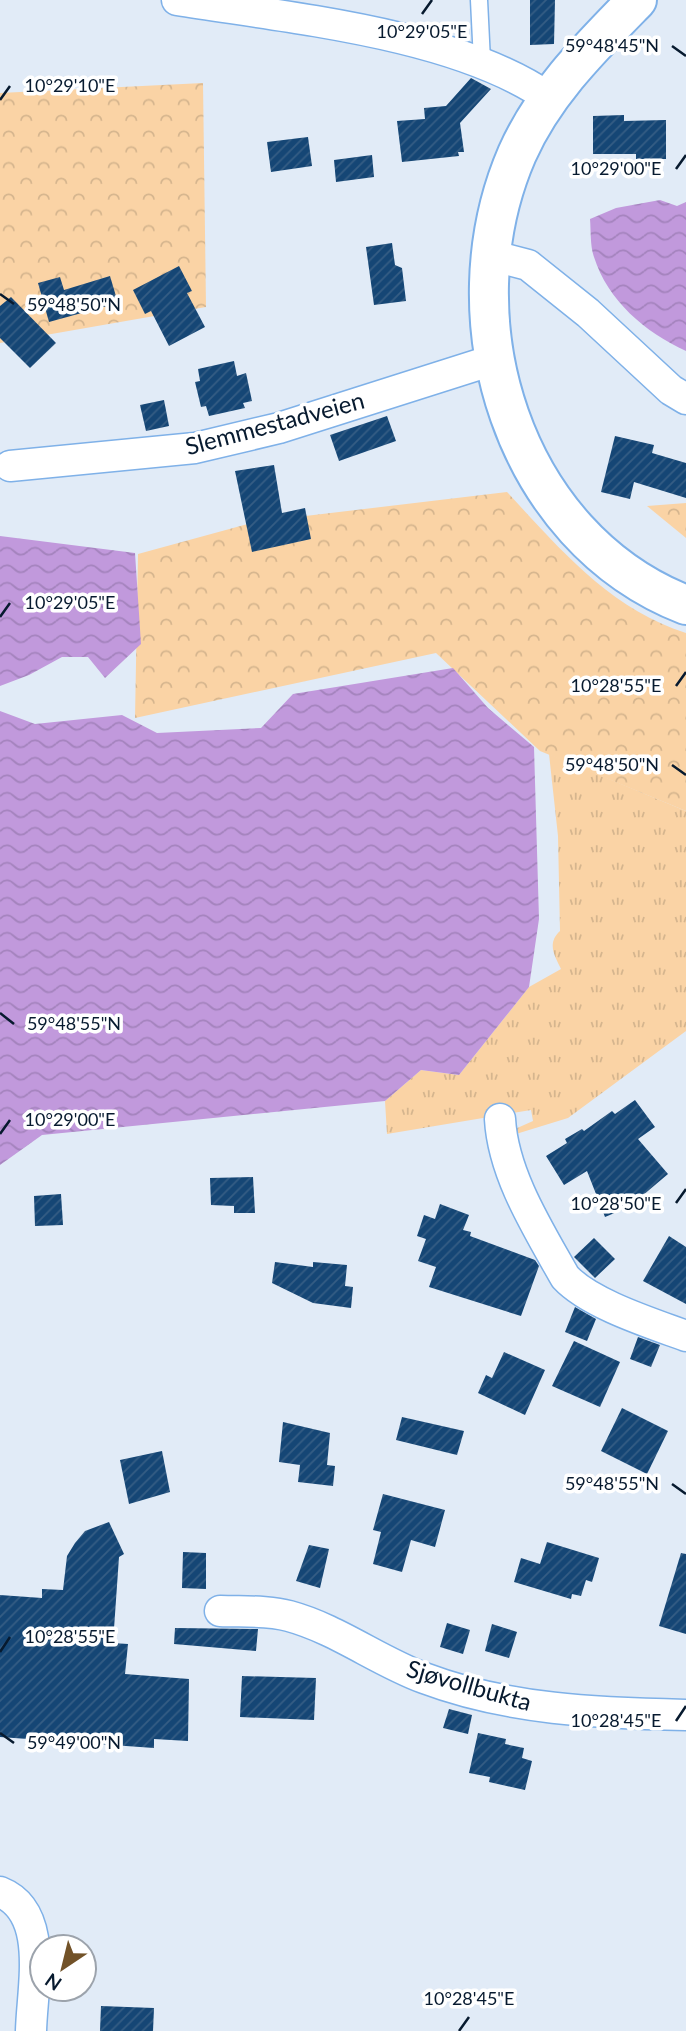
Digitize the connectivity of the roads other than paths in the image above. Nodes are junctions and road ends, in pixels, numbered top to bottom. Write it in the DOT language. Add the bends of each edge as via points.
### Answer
graph roads {
  1 [pos="177,0"];
  2 [pos="480,0"];
  3 [pos="637,0"];
  4 [pos="482,61"];
  5 [pos="549,98"];
  6 [pos="490,255"];
  7 [pos="493,360"];
  8 [pos="686,399"];
  9 [pos="10,466"];
  10 [pos="686,605"];
  11 [pos="500,1119"];
  12 [pos="686,1336"];
  13 [pos="220,1611"];
  14 [pos="686,1715"];
  15 [pos="0,1892"];
  16 [pos="31,2031"];
  1 -- 4 [label="street" via="361,31"];
  2 -- 4 [label="lane"];
  3 -- 5 [label="main road"];
  4 -- 5 [label="street"];
  5 -- 6 [label="main road" via="517,155 502,197"];
  6 -- 7 [label="main road"];
  6 -- 8 [label="street" via="528,265"];
  7 -- 9 [label="street, Slemmestadveien" via="279,428 195,448"];
  7 -- 10 [label="main road" via="511,427 557,505 613,562 642,584"];
  11 -- 12 [label="street" via="501,1139 512,1171 565,1277 579,1290"];
  13 -- 14 [label="street, Sjøvollbukta" via="288,1616 424,1678 481,1695 591,1713"];
  15 -- 16 [label="street" via="27,1912 34,1936"];
}
